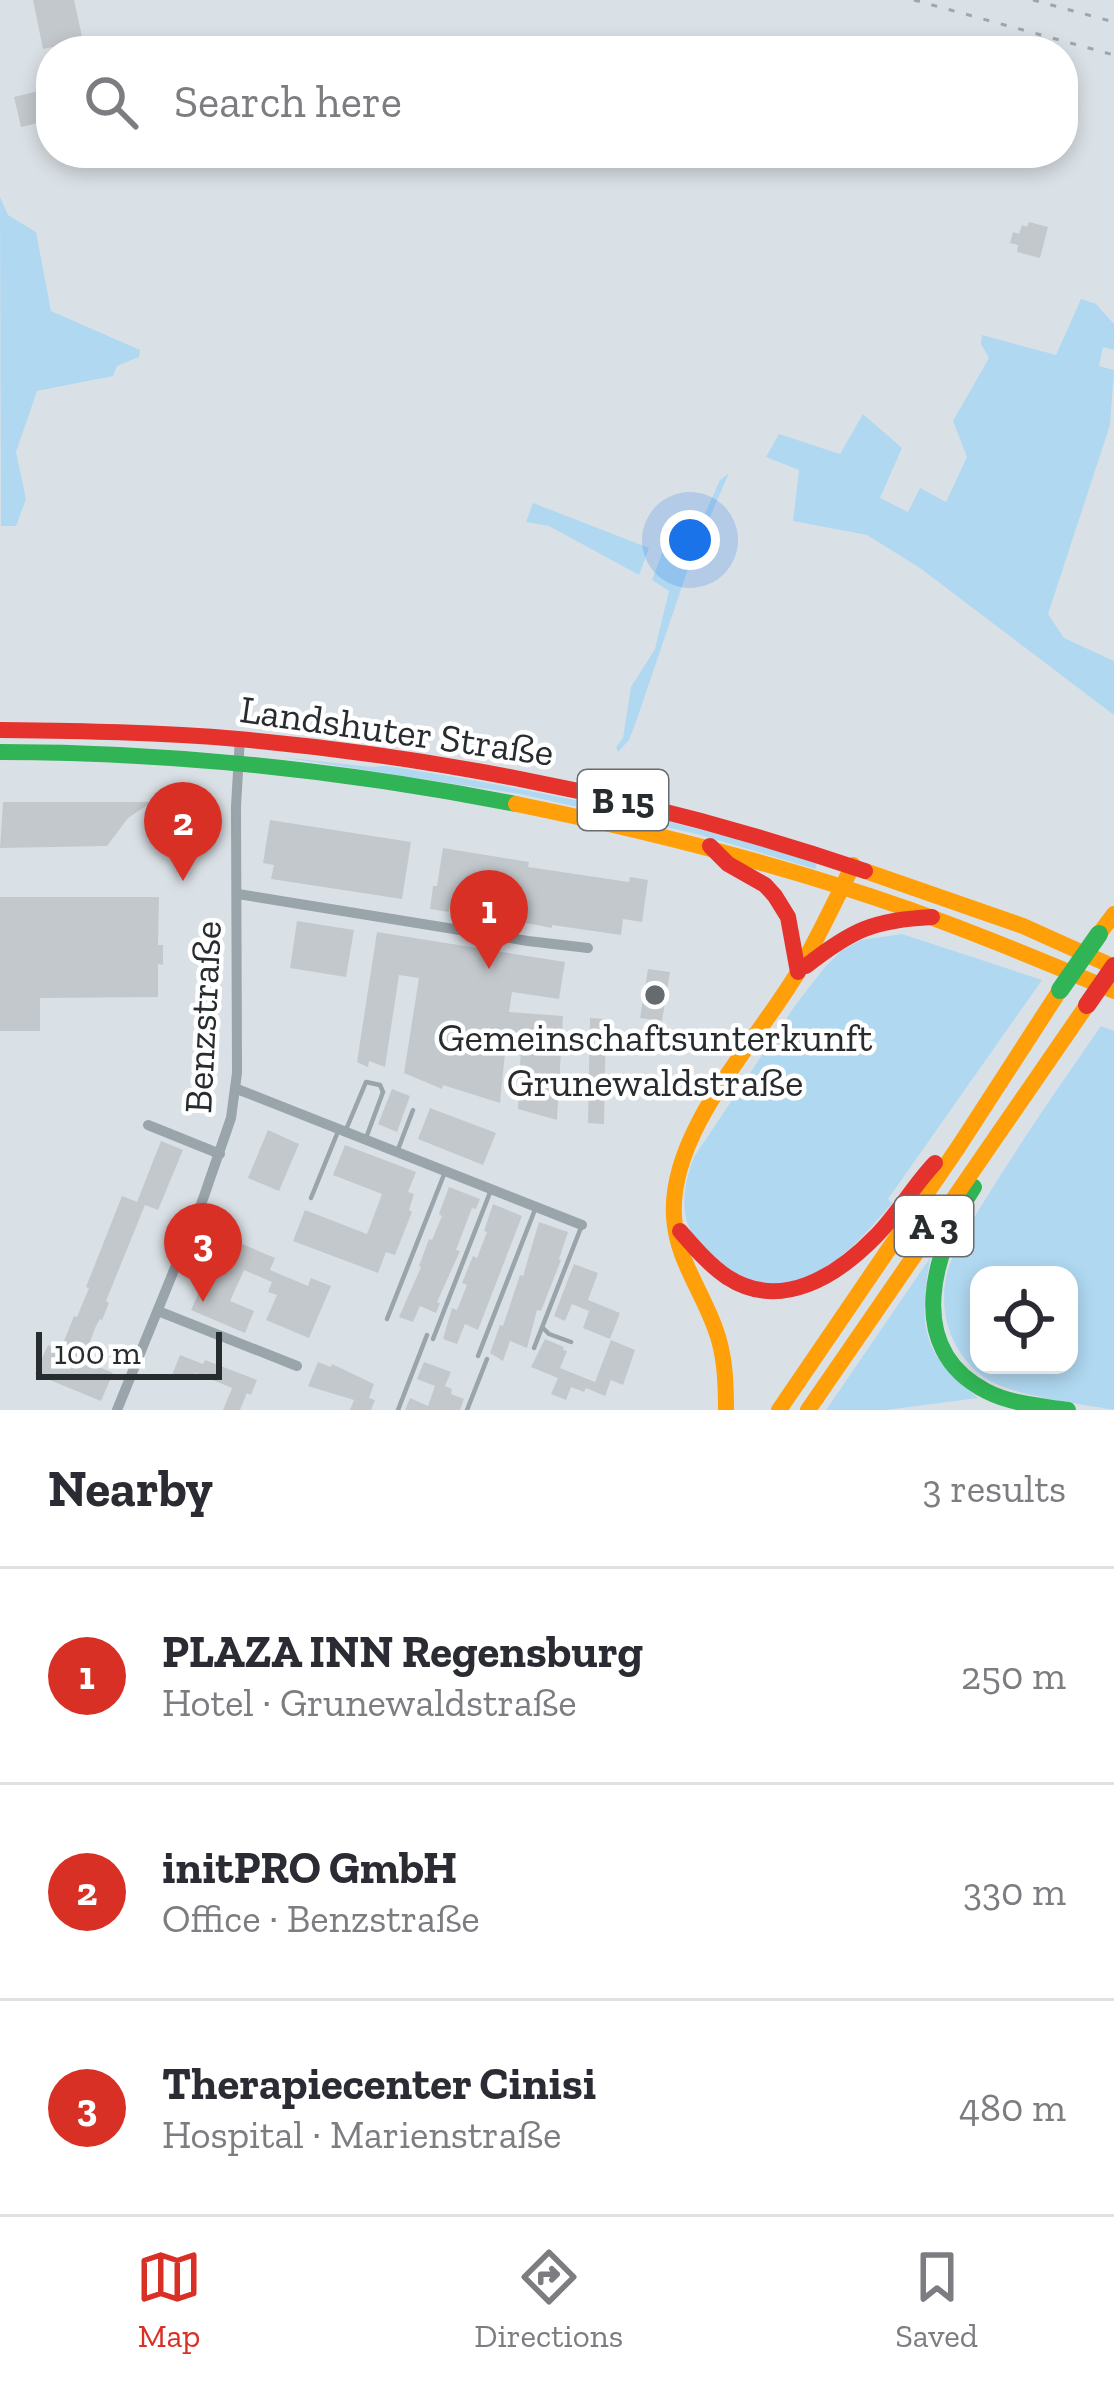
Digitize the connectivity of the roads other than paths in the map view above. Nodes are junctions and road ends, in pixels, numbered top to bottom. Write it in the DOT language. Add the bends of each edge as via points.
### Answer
graph roads {
  1 [pos="0,730"];
  2 [pos="240,738"];
  3 [pos="0,752"];
  4 [pos="239,764"];
  5 [pos="710,846"];
  6 [pos="853,865"];
  7 [pos="843,887"];
  8 [pos="238,894"];
  9 [pos="1114,914"];
  10 [pos="932,917"];
  11 [pos="588,948"];
  12 [pos="1114,966"];
  13 [pos="798,972"];
  14 [pos="1114,994"];
  15 [pos="1061,1042"];
  16 [pos="237,1089"];
  17 [pos="413,1110"];
  18 [pos="148,1124"];
  19 [pos="342,1131"];
  20 [pos="365,1140"];
  21 [pos="959,1146"];
  22 [pos="397,1153"];
  23 [pos="220,1154"];
  24 [pos="445,1172"];
  25 [pos="491,1190"];
  26 [pos="311,1198"];
  27 [pos="536,1207"];
  28 [pos="674,1223"];
  29 [pos="582,1225"];
  30 [pos="158,1311"];
  31 [pos="387,1318"];
  32 [pos="542,1327"];
  33 [pos="571,1342"];
  34 [pos="534,1348"];
  35 [pos="478,1356"];
  36 [pos="487,1360"];
  37 [pos="297,1366"];
  38 [pos="117,1410"];
  39 [pos="398,1410"];
  40 [pos="467,1410"];
  41 [pos="727,1410"];
  42 [pos="779,1410"];
  43 [pos="808,1410"];
  44 [pos="1068,1410"];
  1 -- 2 [label="main road, Landshuter Straße / B 15"];
  2 -- 4 [label="street, Benzstraße"];
  2 -- 6 [label="main road, Landshuter Straße / B 15" via="605,796"];
  3 -- 4 [label="main road, Landshuter Straße / B 15"];
  4 -- 5 [label="main road, Landshuter Straße / B 15" via="434,788"];
  4 -- 8 [label="street, Benzstraße"];
  5 -- 7 [label="main road, Landshuter Straße / B 15"];
  5 -- 13 [label="main road" via="776,896"];
  6 -- 7 [label="main road"];
  6 -- 12 [label="main road, Landshuter Straße"];
  7 -- 10 [label="main road, Landshuter Straße / B 15"];
  7 -- 13 [label="main road"];
  8 -- 11 [label="street"];
  8 -- 16 [label="street, Benzstraße"];
  9 -- 21 [label="main road, A 3, bridge"];
  10 -- 13 [label="main road" via="862,926"];
  10 -- 14 [label="main road, Landshuter Straße / B 15"];
  12 -- 15 [label="main road, A 3, bridge"];
  13 -- 28 [label="main road" via="691,1134 675,1178"];
  15 -- 43 [label="main road, A 3"];
  15 -- 44 [label="main road, A 3" via="1059,1063 954,1223 932,1310 945,1352 976,1385"];
  16 -- 19 [label="street"];
  16 -- 23 [label="street, Benzstraße"];
  17 -- 22 [label="lane"];
  18 -- 23 [label="street, Benzstraße"];
  19 -- 20 [label="street"];
  19 -- 20 [label="lane" via="363,1085 380,1084"];
  19 -- 26 [label="lane"];
  20 -- 22 [label="street"];
  21 -- 28 [label="main road, A 3" via="932,1165 856,1255 807,1287 751,1290 730,1282"];
  21 -- 42 [label="main road, A 3"];
  22 -- 24 [label="street"];
  23 -- 30 [label="street, Benzstraße"];
  24 -- 25 [label="street"];
  24 -- 31 [label="lane"];
  25 -- 27 [label="street"];
  25 -- 39 [label="lane"];
  27 -- 29 [label="street"];
  27 -- 35 [label="lane"];
  28 -- 41 [label="main road" via="717,1331"];
  29 -- 32 [label="lane"];
  30 -- 37 [label="street"];
  30 -- 38 [label="street, Benzstraße"];
  32 -- 33 [label="lane"];
  32 -- 34 [label="lane"];
  36 -- 40 [label="lane"];
}
